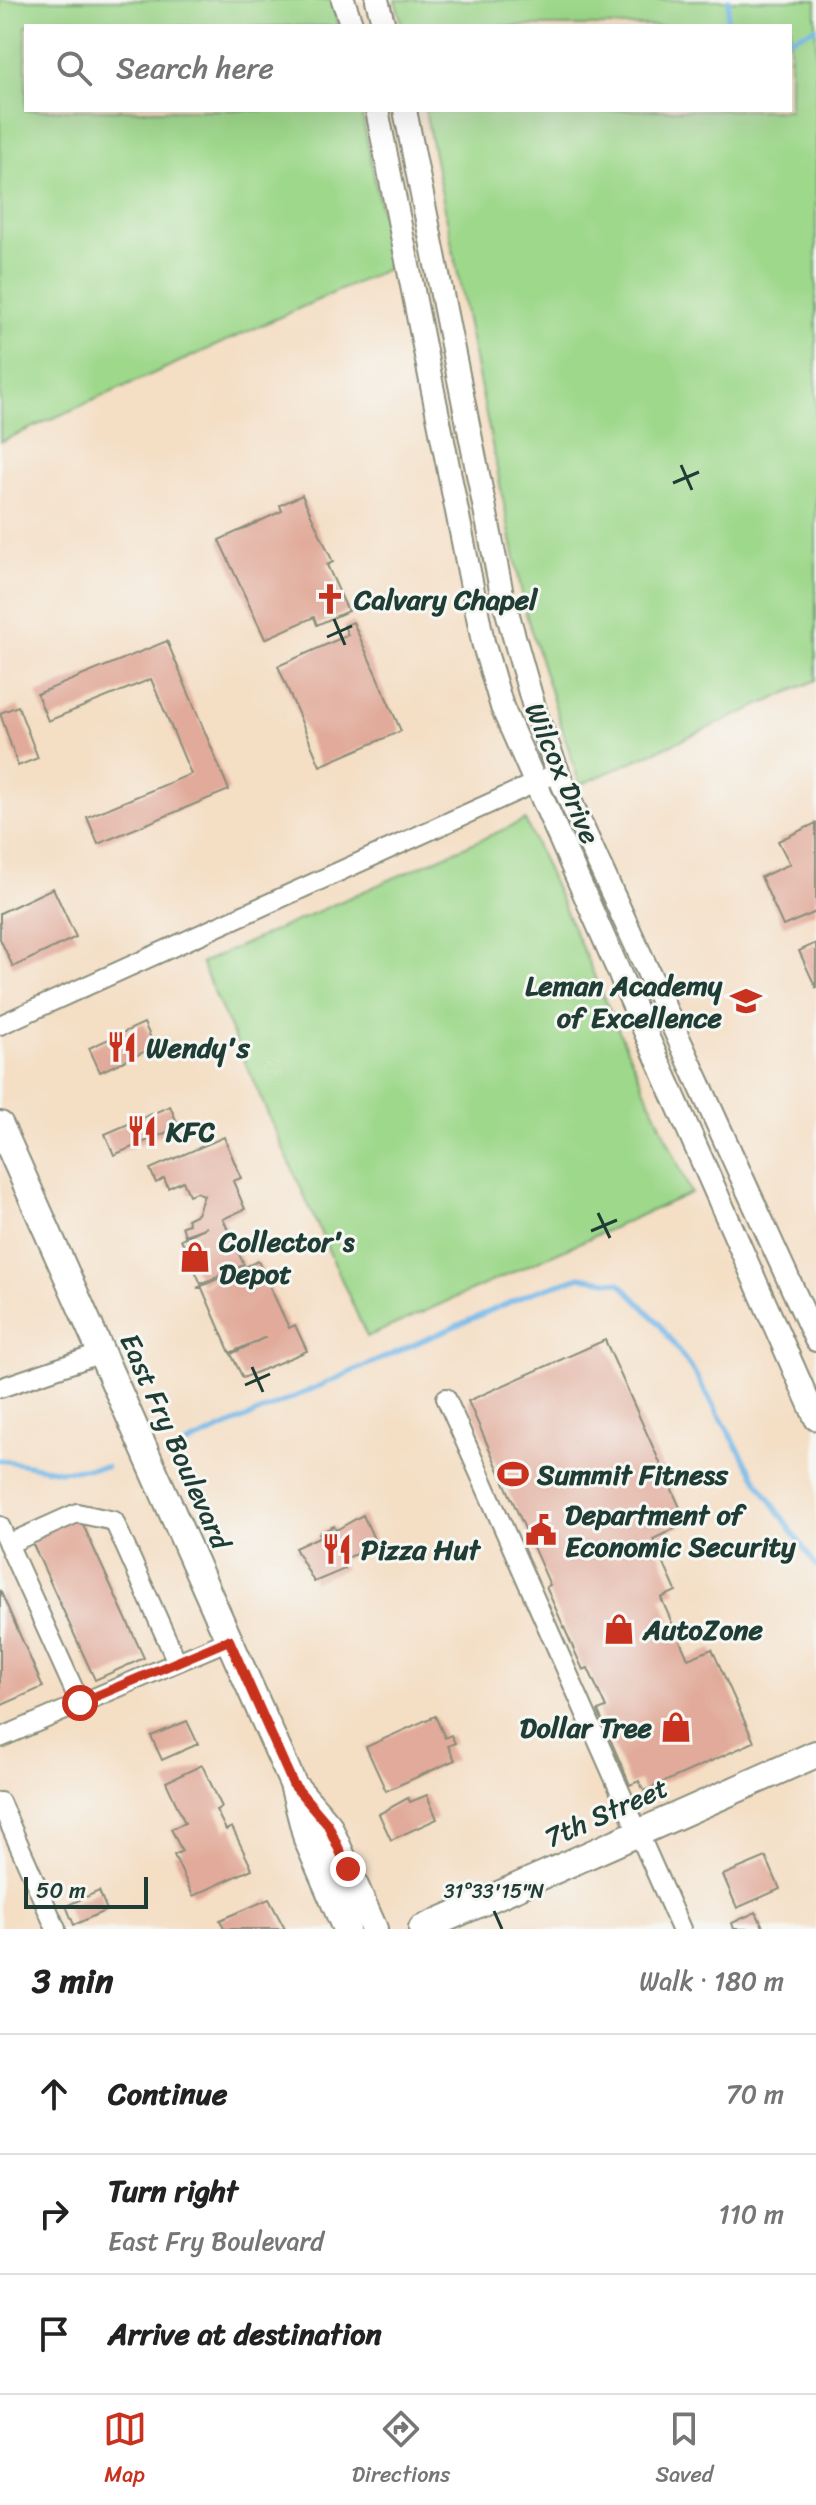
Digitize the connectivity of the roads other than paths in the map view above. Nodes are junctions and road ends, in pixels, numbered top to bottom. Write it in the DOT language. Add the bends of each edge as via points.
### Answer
graph roads {
  1 [pos="343,0"];
  2 [pos="377,0"];
  3 [pos="351,24"];
  4 [pos="383,24"];
  5 [pos="377,112"];
  6 [pos="405,112"];
  7 [pos="559,772"];
  8 [pos="533,783"];
  9 [pos="0,1025"];
  10 [pos="0,1125"];
  11 [pos="816,1340"];
  12 [pos="102,1353"];
  13 [pos="0,1388"];
  14 [pos="446,1398"];
  15 [pos="816,1419"];
  16 [pos="0,1526"];
  17 [pos="8,1544"];
  18 [pos="229,1640"];
  19 [pos="177,1662"];
  20 [pos="80,1703"];
  21 [pos="0,1738"];
  22 [pos="816,1754"];
  23 [pos="293,1784"];
  24 [pos="0,1802"];
  25 [pos="638,1833"];
  26 [pos="56,1929"];
  27 [pos="346,1929"];
  28 [pos="374,1929"];
  29 [pos="422,1929"];
  30 [pos="681,1929"];
  1 -- 3 [label="street"];
  2 -- 4 [label="street"];
  5 -- 8 [label="street, Wilcox Drive" via="483,642"];
  6 -- 7 [label="street, Wilcox Drive" via="502,594"];
  7 -- 8 [label="street"];
  7 -- 11 [label="street, Wilcox Drive"];
  8 -- 9 [label="street"];
  8 -- 15 [label="street, Wilcox Drive"];
  10 -- 12 [label="main road, East Fry Boulevard"];
  12 -- 13 [label="street"];
  12 -- 18 [label="main road, East Fry Boulevard"];
  14 -- 25 [label="street"];
  16 -- 17 [label="street"];
  17 -- 19 [label="street" via="77,1513 114,1521"];
  17 -- 20 [label="street"];
  18 -- 19 [label="street"];
  18 -- 23 [label="main road, East Fry Boulevard"];
  19 -- 20 [label="street"];
  20 -- 21 [label="street"];
  22 -- 25 [label="main road, 7th Street"];
  23 -- 27 [label="main road, East Fry Boulevard" via="307,1839"];
  23 -- 28 [label="main road, East Fry Boulevard" via="328,1825"];
  24 -- 26 [label="street"];
  25 -- 29 [label="main road, 7th Street"];
  25 -- 30 [label="street"];
}
